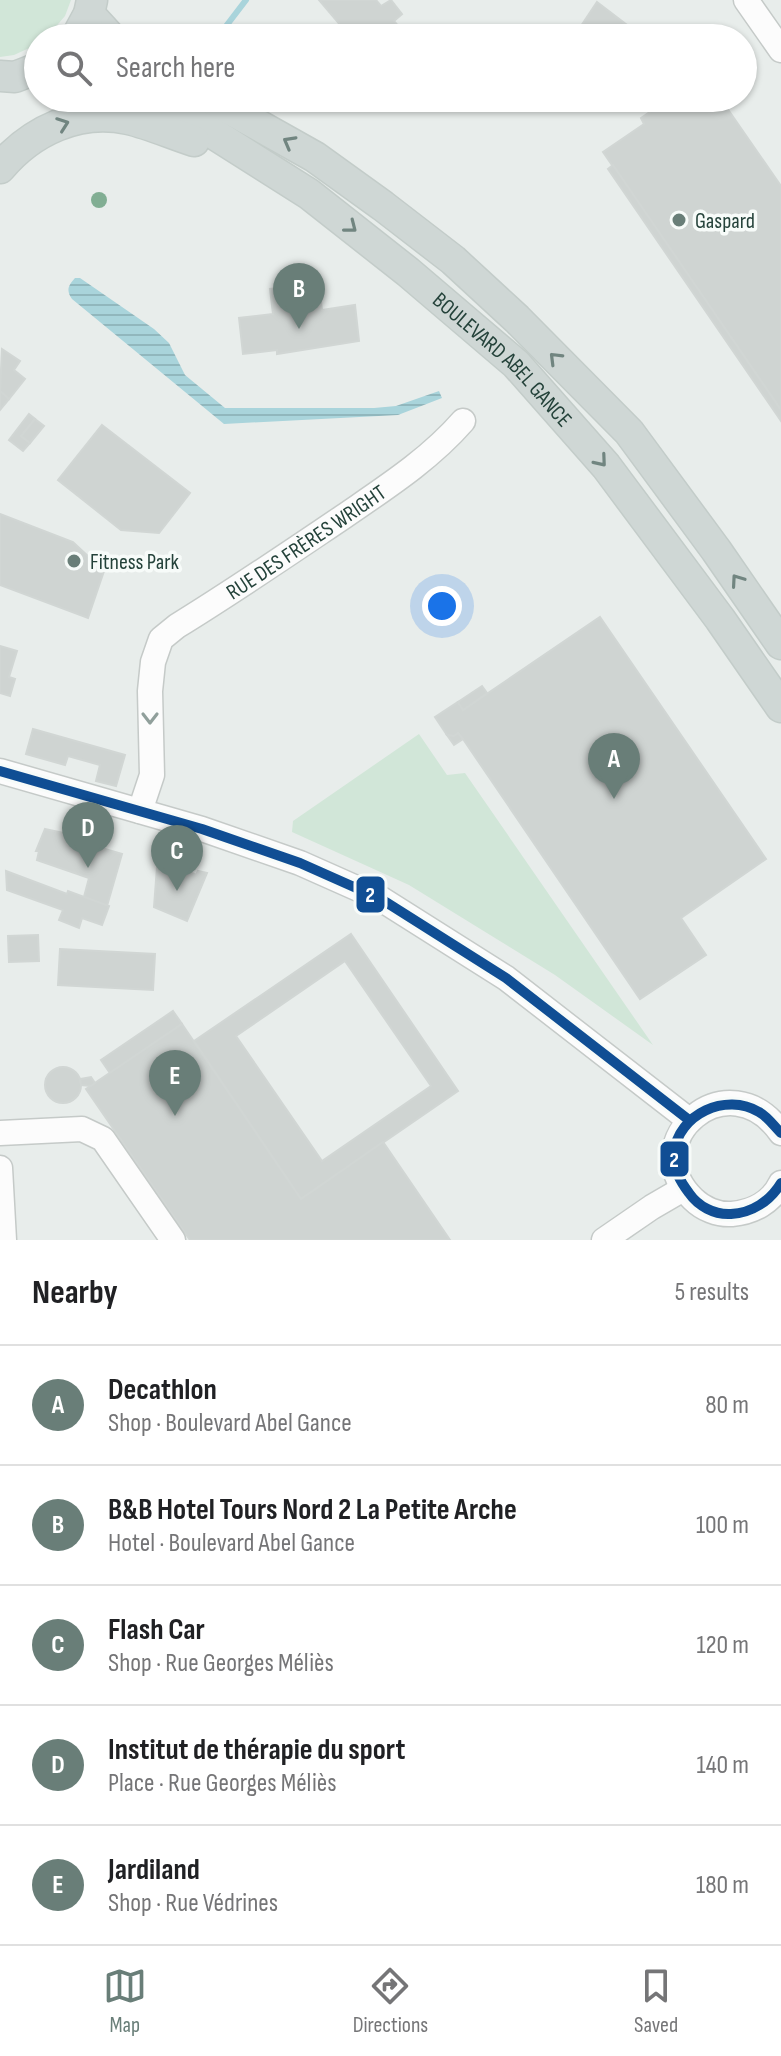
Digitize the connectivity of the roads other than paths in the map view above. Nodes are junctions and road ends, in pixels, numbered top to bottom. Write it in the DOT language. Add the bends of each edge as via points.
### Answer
graph roads {
  1 [pos="746,0"];
  2 [pos="781,50"];
  3 [pos="171,112"];
  4 [pos="235,112"];
  5 [pos="0,168"];
  6 [pos="309,194"];
  7 [pos="463,421"];
  8 [pos="720,619"];
  9 [pos="781,644"];
  10 [pos="781,707"];
  11 [pos="781,730"];
  12 [pos="0,771"];
  13 [pos="140,811"];
  14 [pos="689,1120"];
  15 [pos="0,1133"];
  16 [pos="781,1133"];
  17 [pos="0,1168"];
  18 [pos="683,1189"];
  19 [pos="777,1201"];
  20 [pos="4,1240"];
  21 [pos="173,1240"];
  22 [pos="604,1240"];
  1 -- 2 [label="street"];
  3 -- 6 [label="main road, BOULEVARD ABEL GANCE"];
  9 -- 4 [label="main road, BOULEVARD ABEL GANCE, one-way" via="629,432 517,319 383,206 315,157"];
  5 -- 6 [label="main road, one-way" via="33,138 60,124 108,116 219,150"];
  6 -- 8 [label="main road, BOULEVARD ABEL GANCE, one-way" via="516,364 606,466"];
  7 -- 13 [label="street, RUE DES FRÈRES WRIGHT, one-way" via="407,472 161,639 150,703 152,775"];
  8 -- 10 [label="main road, BOULEVARD ABEL GANCE"];
  8 -- 11 [label="main road"];
  12 -- 13 [label="street"];
  13 -- 14 [label="street" via="300,863 381,899 506,978"];
  14 -- 16 [label="street" via="709,1106 733,1102 756,1108"];
  14 -- 18 [label="street" via="674,1154"];
  15 -- 21 [label="street" via="82,1129 103,1139"];
  17 -- 20 [label="street"];
  18 -- 19 [label="street" via="701,1206 723,1214"];
  18 -- 22 [label="street"];
}
